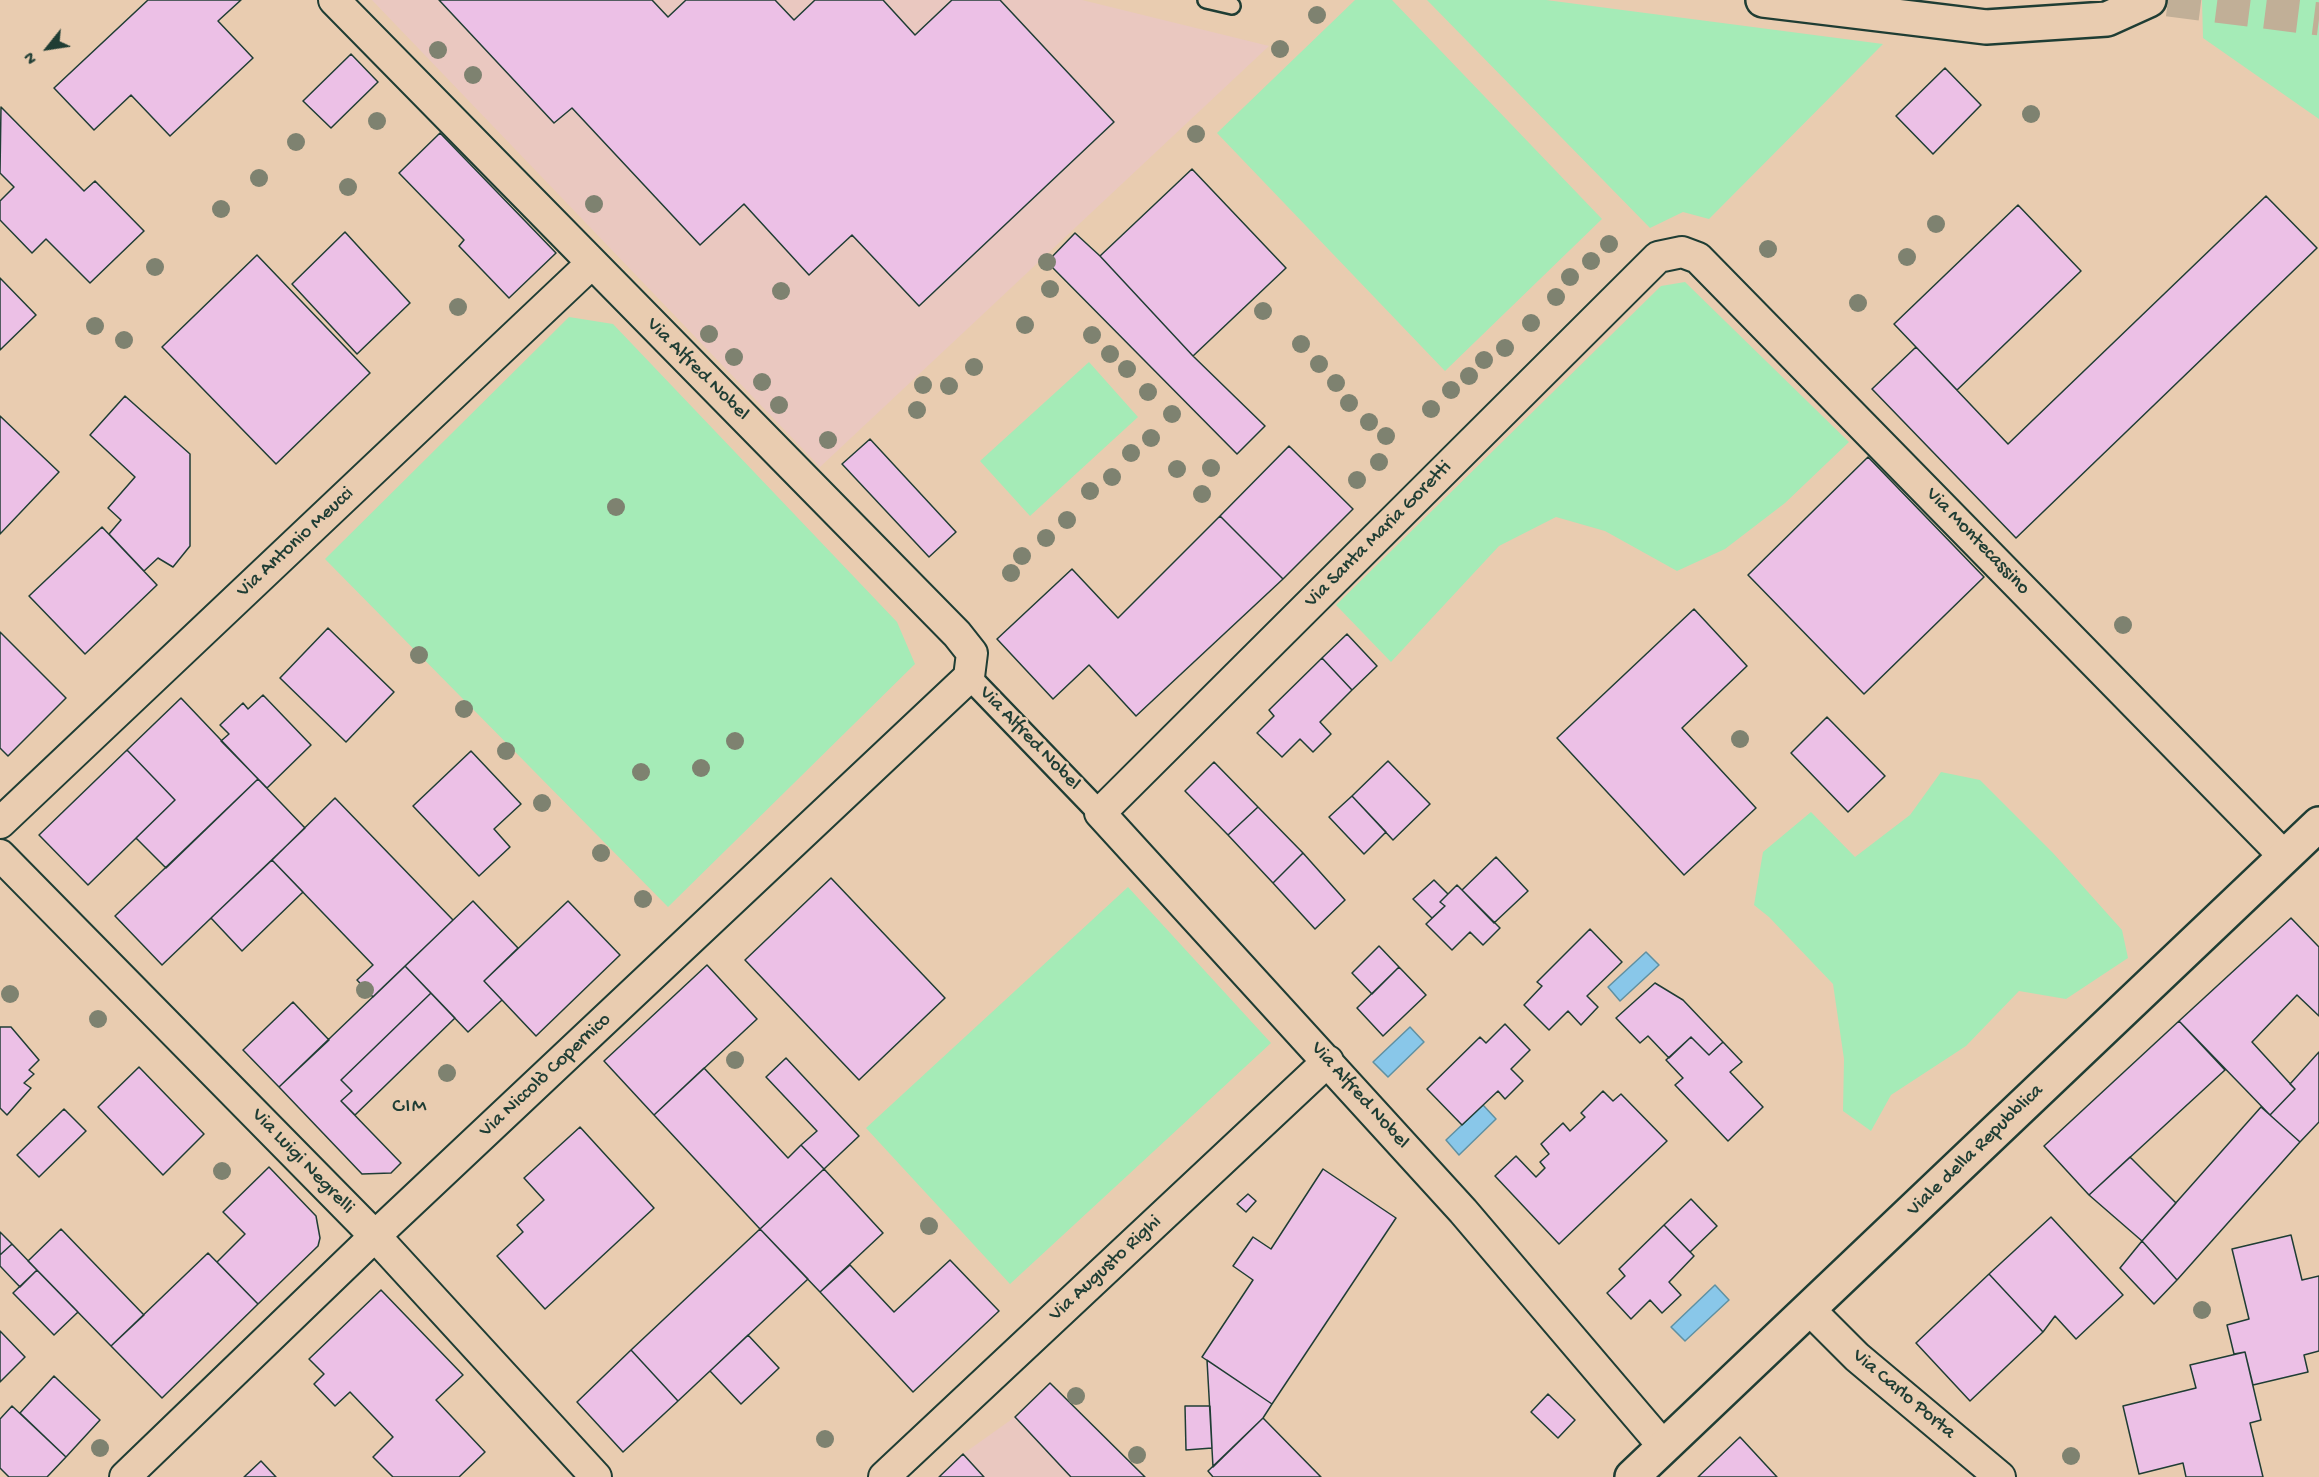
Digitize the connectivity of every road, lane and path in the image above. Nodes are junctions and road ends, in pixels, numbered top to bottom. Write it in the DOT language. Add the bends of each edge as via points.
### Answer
graph roads {
  1 [pos="334,0"];
  2 [pos="1206,0"];
  3 [pos="1763,0"];
  4 [pos="2149,0"];
  5 [pos="1232,6"];
  6 [pos="1658,257"];
  7 [pos="592,264"];
  8 [pos="969,677"];
  9 [pos="1100,813"];
  10 [pos="0,823"];
  11 [pos="2319,824"];
  12 [pos="0,855"];
  13 [pos="2285,857"];
  14 [pos="1328,1061"];
  15 [pos="375,1236"];
  16 [pos="1809,1309"];
  17 [pos="1664,1447"];
  18 [pos="125,1477"];
  19 [pos="596,1477"];
  20 [pos="884,1477"];
  21 [pos="1632,1477"];
  22 [pos="2000,1477"];
  1 -- 7 [label="street, Via Alfred Nobel"];
  2 -- 5 [label="lane"];
  3 -- 4 [label="street" via="1986,27 2107,19"];
  6 -- 9 [label="street, Via Santa Maria Goretti"];
  6 -- 13 [label="street, Via Montecassino" via="1682,252 1698,258"];
  7 -- 8 [label="street, Via Alfred Nobel" via="957,634 972,653"];
  7 -- 10 [label="street, Via Antonio Meucci"];
  8 -- 9 [label="street, Via Alfred Nobel"];
  8 -- 15 [label="street, Via Niccolò Copernico"];
  9 -- 14 [label="street, Via Alfred Nobel"];
  11 -- 13 [label="street, Viale della Repubblica"];
  12 -- 15 [label="street, Via Luigi Negrelli"];
  13 -- 16 [label="street, Viale della Repubblica"];
  14 -- 17 [label="street, Via Alfred Nobel" via="1463,1211"];
  14 -- 20 [label="street, Via Augusto Righi"];
  15 -- 18 [label="street, Via Niccolò Copernico"];
  15 -- 19 [label="street, Via Luigi Negrelli"];
  16 -- 17 [label="street, Viale della Repubblica"];
  16 -- 22 [label="street, Via Carlo Porta" via="1857,1357"];
  17 -- 21 [label="street, Viale della Repubblica"];
}
